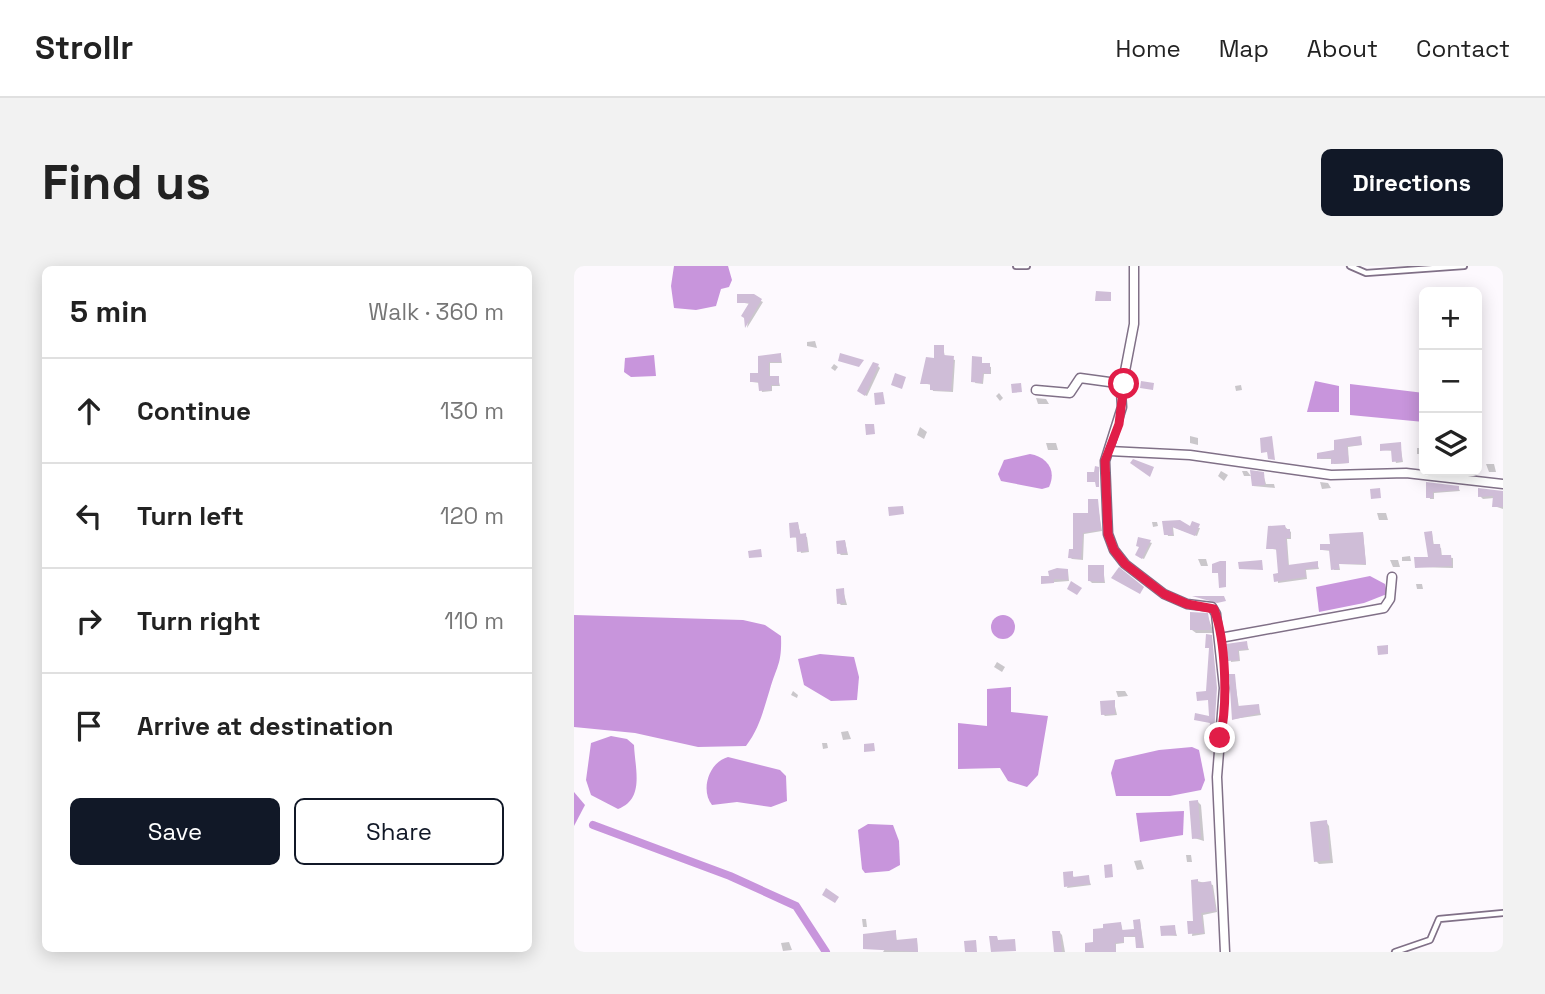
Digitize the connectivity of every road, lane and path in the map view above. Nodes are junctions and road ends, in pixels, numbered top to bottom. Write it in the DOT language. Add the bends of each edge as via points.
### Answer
graph roads {
  1 [pos="1016,266"];
  2 [pos="1027,266"];
  3 [pos="1134,266"];
  4 [pos="1350,266"];
  5 [pos="1464,266"];
  6 [pos="1124,384"];
  7 [pos="1036,390"];
  8 [pos="1109,451"];
  9 [pos="1503,484"];
  10 [pos="1392,577"];
  11 [pos="1220,638"];
  12 [pos="1503,913"];
  13 [pos="1225,952"];
  14 [pos="1395,952"];
  1 -- 2 [label="lane"];
  3 -- 6 [label="street" via="1134,324"];
  4 -- 5 [label="lane" via="1377,272"];
  6 -- 7 [label="street" via="1080,378 1070,393"];
  6 -- 8 [label="street" via="1119,424"];
  8 -- 9 [label="street" via="1190,455 1331,475 1406,473"];
  8 -- 11 [label="street" via="1106,508 1114,550 1164,594 1187,604 1212,607"];
  10 -- 11 [label="street" via="1390,599 1384,608"];
  11 -- 13 [label="street" via="1224,711 1217,777"];
  12 -- 14 [label="lane" via="1439,919 1430,940"];
}
